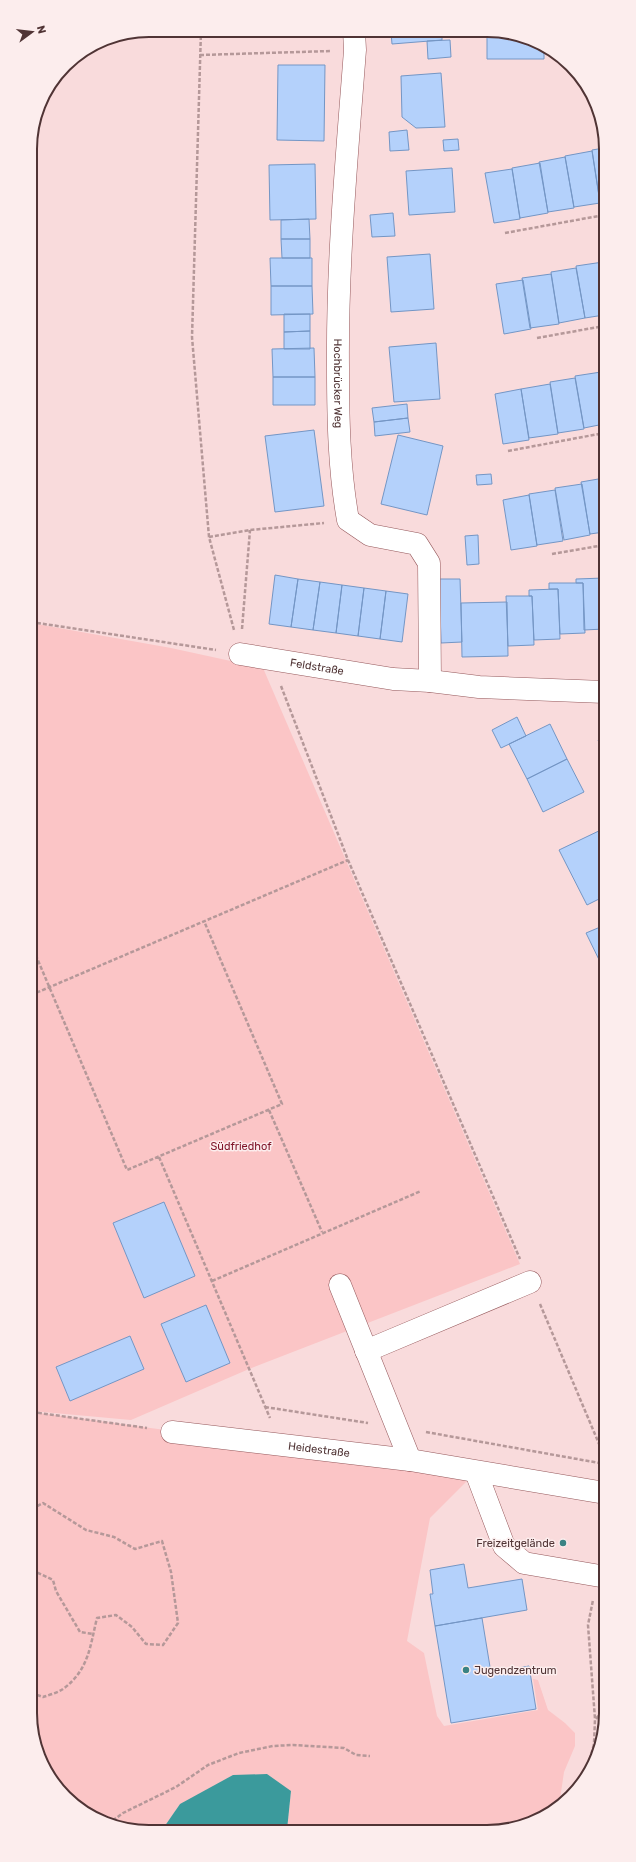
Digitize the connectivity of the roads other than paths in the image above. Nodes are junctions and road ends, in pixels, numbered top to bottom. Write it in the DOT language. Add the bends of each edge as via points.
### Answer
graph roads {
  1 [pos="355,41"];
  2 [pos="240,654"];
  3 [pos="430,681"];
  4 [pos="599,692"];
  5 [pos="530,1282"];
  6 [pos="340,1285"];
  7 [pos="366,1351"];
  8 [pos="172,1432"];
  9 [pos="410,1460"];
  10 [pos="476,1472"];
  11 [pos="599,1492"];
  12 [pos="599,1585"];
  1 -- 3 [label="street, Hochbrücker Weg" via="338,312 338,416 344,500 348,520 370,535 417,544 429,563"];
  2 -- 3 [label="street, Feldstraße" via="393,679"];
  3 -- 4 [label="street, Feldstraße" via="479,687"];
  5 -- 7 [label="street"];
  6 -- 7 [label="street"];
  7 -- 9 [label="street"];
  8 -- 9 [label="street, Heidestraße"];
  9 -- 10 [label="street, Heidestraße"];
  10 -- 11 [label="street, Heidestraße"];
  10 -- 12 [label="street" via="504,1546 524,1562"];
}
